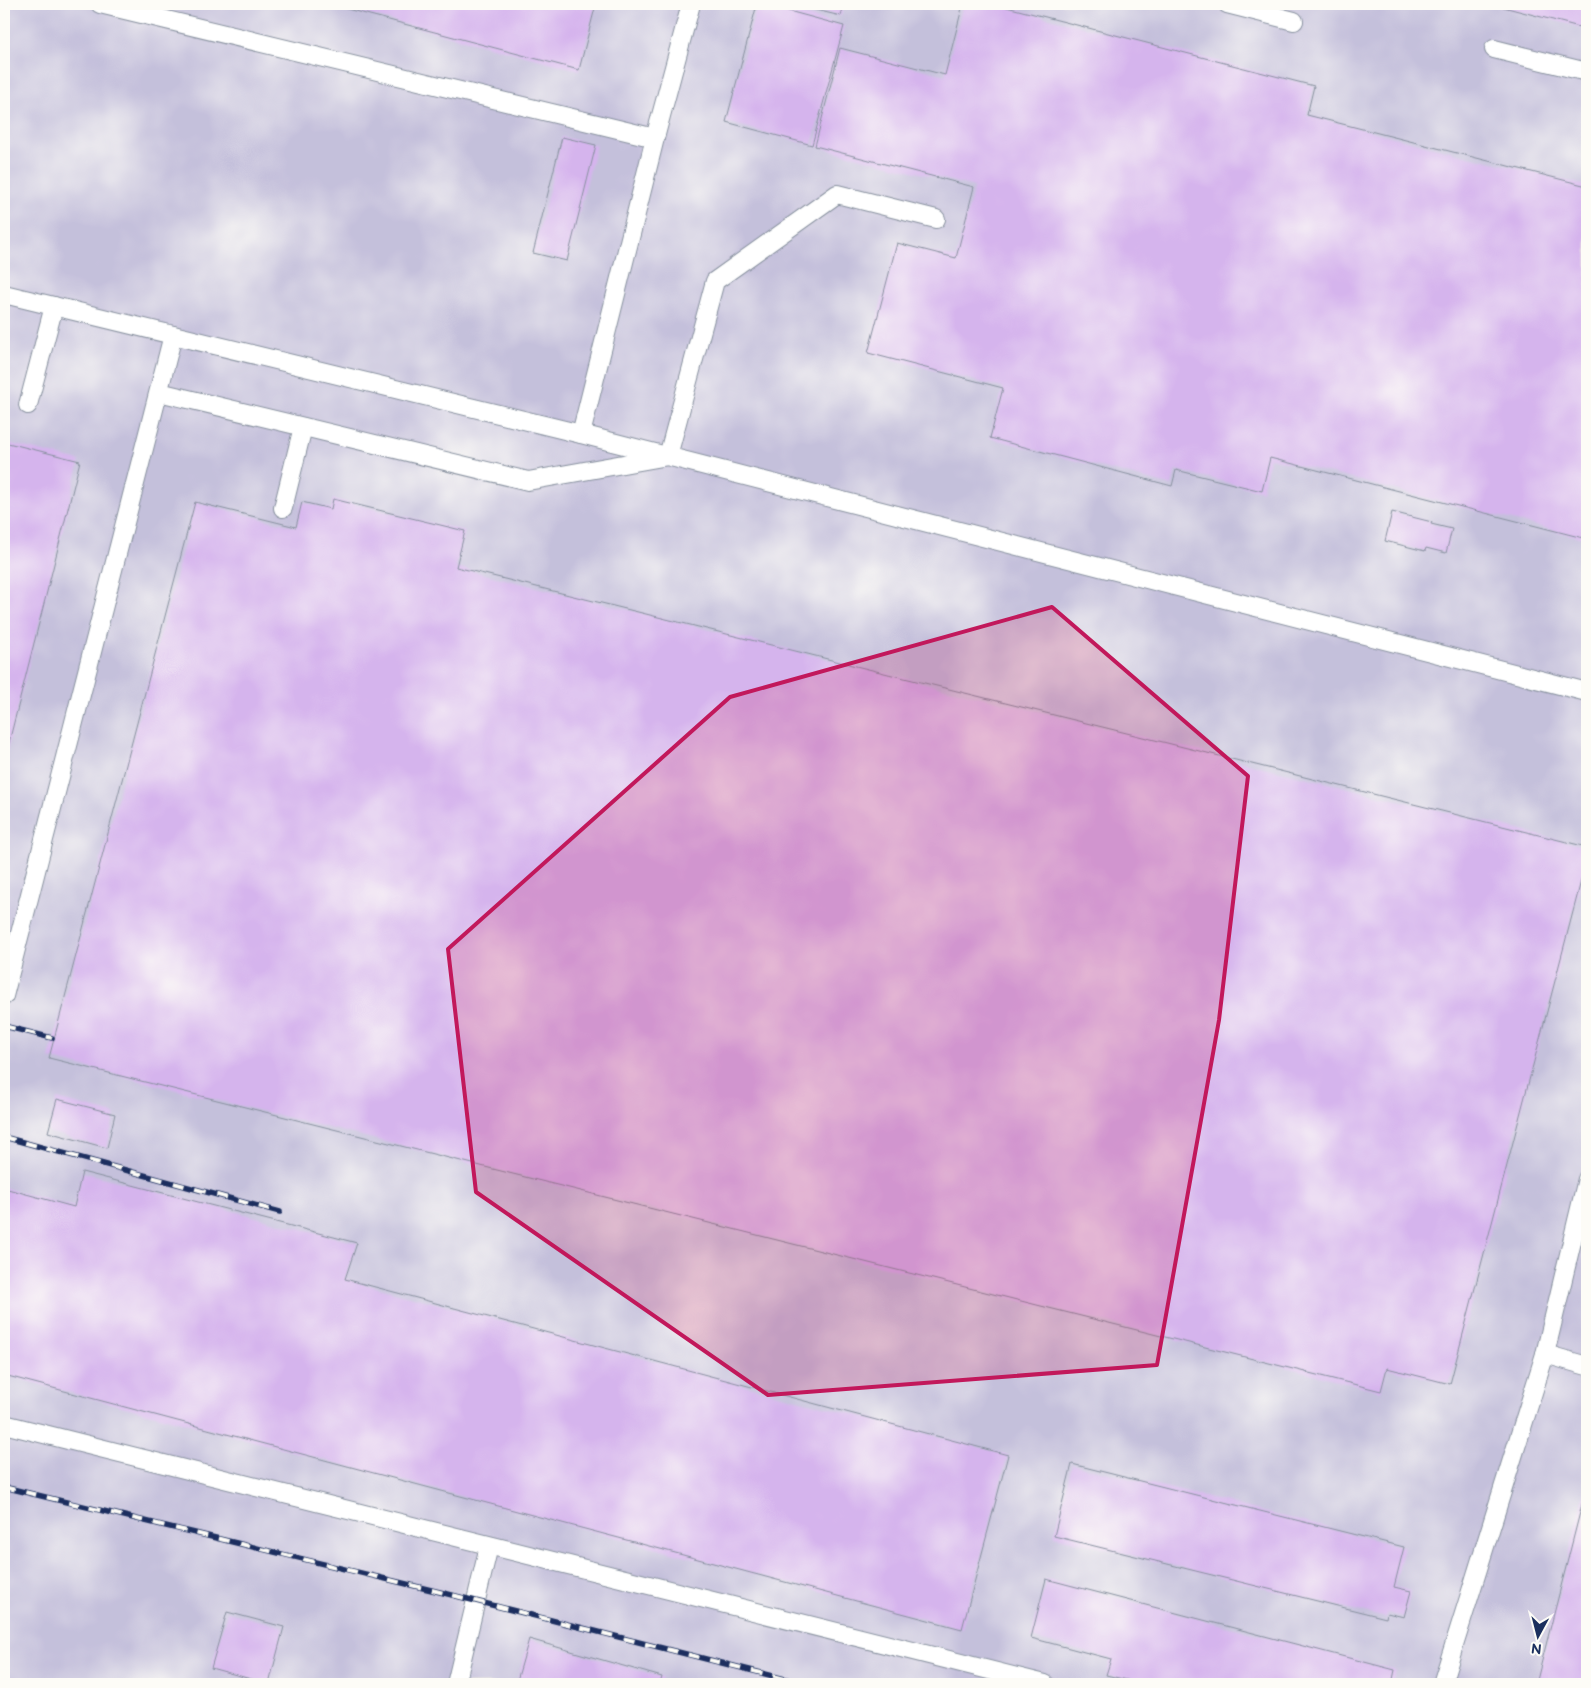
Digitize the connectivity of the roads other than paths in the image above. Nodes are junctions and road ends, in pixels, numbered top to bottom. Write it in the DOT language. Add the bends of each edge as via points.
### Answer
graph roads {
  1 [pos="100,4"];
  2 [pos="691,4"];
  3 [pos="1227,4"];
  4 [pos="1294,21"];
  5 [pos="1494,49"];
  6 [pos="1587,72"];
  7 [pos="655,138"];
  8 [pos="936,219"];
  9 [pos="4,294"];
  10 [pos="54,306"];
  11 [pos="173,335"];
  12 [pos="158,392"];
  13 [pos="28,405"];
  14 [pos="303,427"];
  15 [pos="581,434"];
  16 [pos="668,456"];
  17 [pos="283,508"];
  18 [pos="1587,692"];
  19 [pos="7,966"];
  20 [pos="4,996"];
  21 [pos="1587,1178"];
  22 [pos="1545,1354"];
  23 [pos="1587,1366"];
  24 [pos="4,1424"];
  25 [pos="489,1546"];
  26 [pos="456,1684"];
  27 [pos="1044,1684"];
  28 [pos="1442,1684"];
  1 -- 7 [label="lane"];
  2 -- 7 [label="lane"];
  3 -- 4 [label="lane"];
  5 -- 6 [label="lane"];
  7 -- 15 [label="lane"];
  8 -- 16 [label="lane" via="838,194 715,281"];
  9 -- 10 [label="lane"];
  10 -- 11 [label="lane"];
  10 -- 13 [label="lane"];
  11 -- 12 [label="lane"];
  11 -- 15 [label="lane"];
  12 -- 14 [label="lane"];
  12 -- 19 [label="lane"];
  14 -- 16 [label="lane" via="528,481"];
  14 -- 17 [label="lane"];
  15 -- 16 [label="lane"];
  16 -- 18 [label="lane"];
  19 -- 20 [label="lane"];
  21 -- 22 [label="lane"];
  22 -- 23 [label="lane"];
  22 -- 28 [label="lane"];
  24 -- 25 [label="lane"];
  25 -- 26 [label="lane"];
  25 -- 27 [label="lane"];
}
